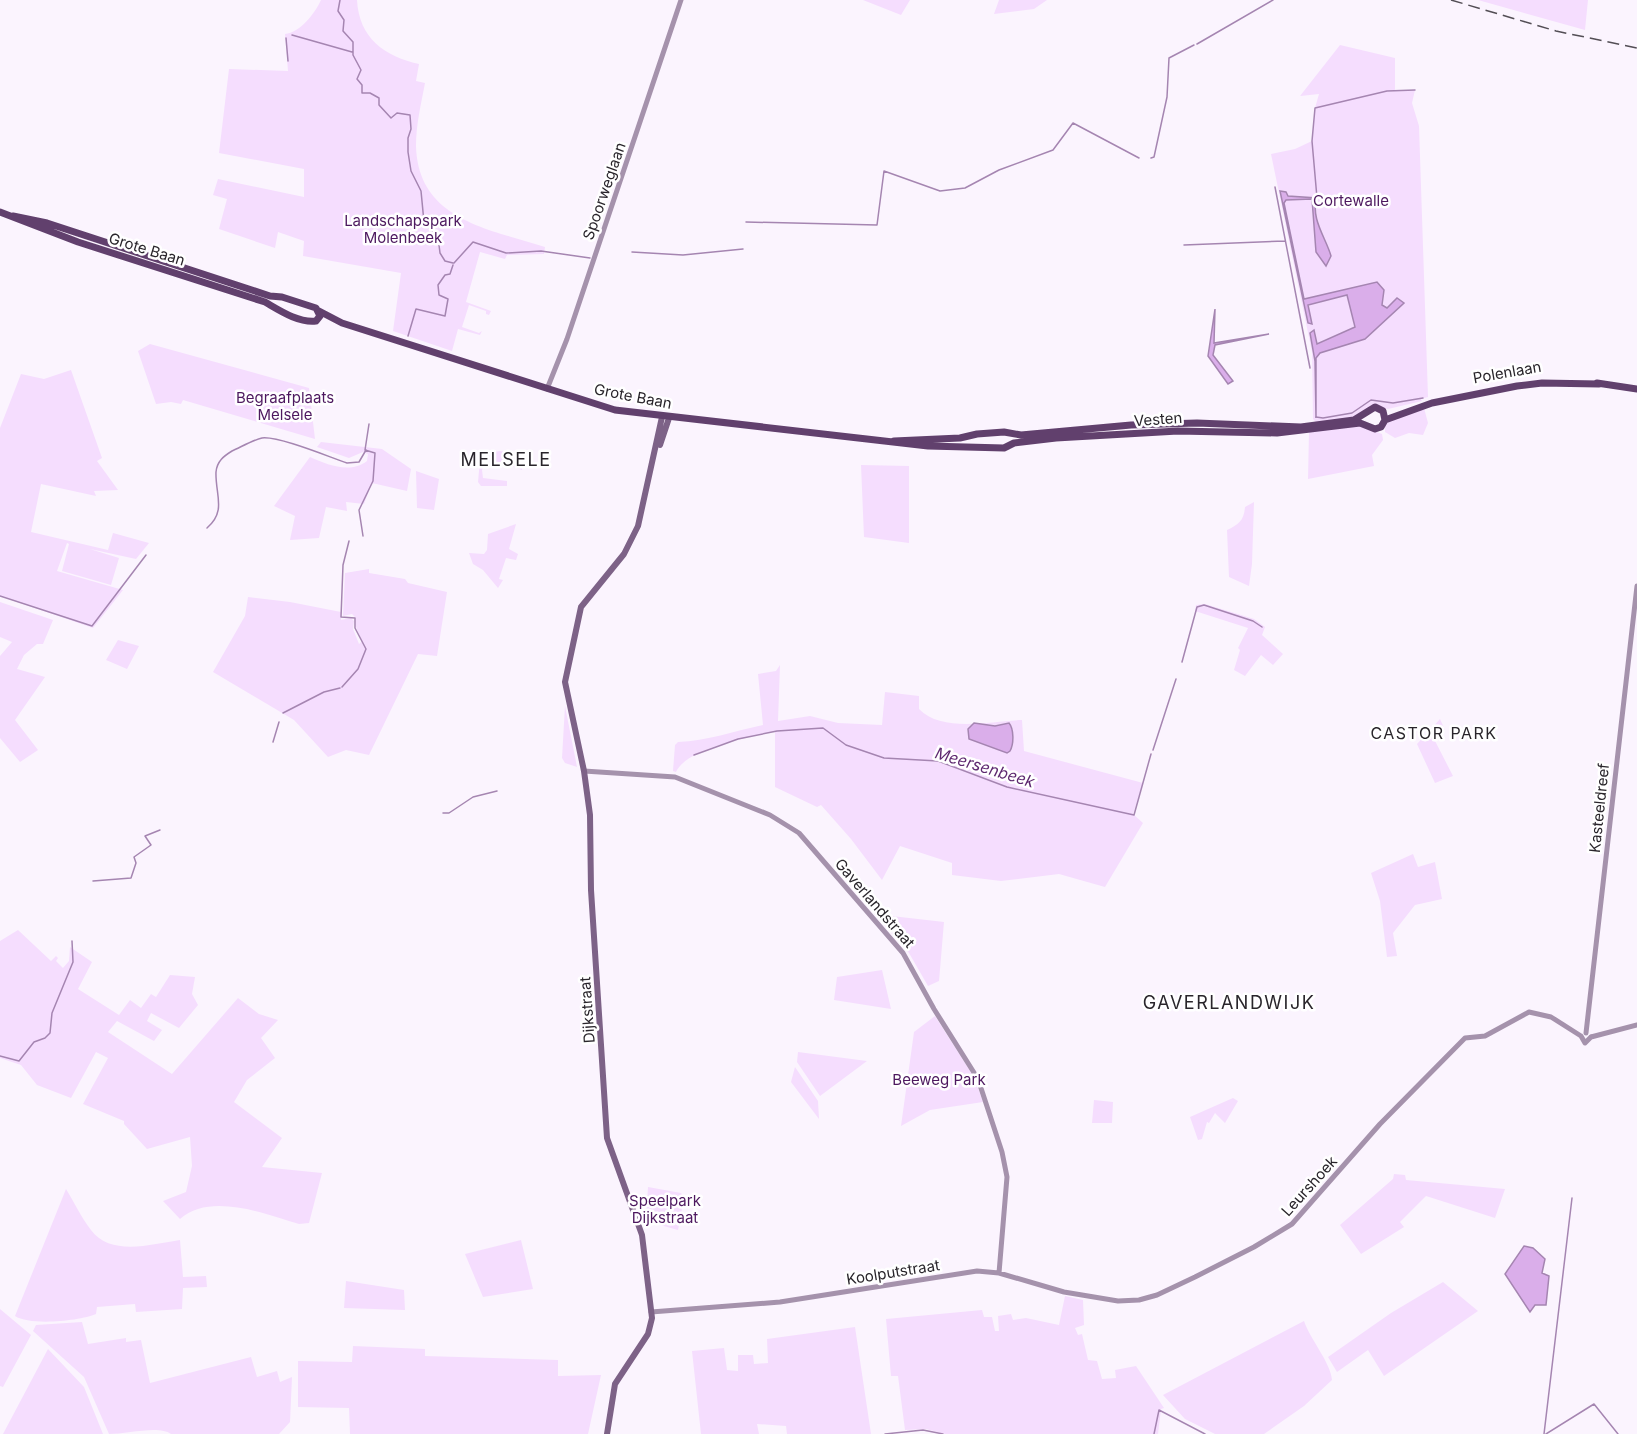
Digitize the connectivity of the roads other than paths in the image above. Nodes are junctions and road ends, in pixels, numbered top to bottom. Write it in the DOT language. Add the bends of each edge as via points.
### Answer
graph roads {
  1 [pos="681,0"];
  2 [pos="0,212"];
  3 [pos="12,216"];
  4 [pos="276,297"];
  5 [pos="273,307"];
  6 [pos="319,311"];
  7 [pos="318,320"];
  8 [pos="342,323"];
  9 [pos="547,389"];
  10 [pos="1637,389"];
  11 [pos="1432,403"];
  12 [pos="1383,411"];
  13 [pos="1363,416"];
  14 [pos="665,417"];
  15 [pos="1385,420"];
  16 [pos="1365,424"];
  17 [pos="1013,434"];
  18 [pos="964,437"];
  19 [pos="894,441"];
  20 [pos="925,443"];
  21 [pos="1014,443"];
  22 [pos="964,446"];
  23 [pos="1637,586"];
  24 [pos="585,771"];
  25 [pos="1637,1025"];
  26 [pos="1586,1035"];
  27 [pos="999,1273"];
  28 [pos="1135,1300"];
  29 [pos="651,1312"];
  30 [pos="607,1434"];
  1 -- 9 [label="street, Spoorweglaan"];
  2 -- 3 [label="main road, Grote Baan"];
  3 -- 4 [label="main road, Grote Baan" via="46,223"];
  3 -- 5 [label="main road, Grote Baan"];
  4 -- 5 [label="main road"];
  4 -- 6 [label="main road, Grote Baan"];
  5 -- 7 [label="main road, Grote Baan" via="310,322"];
  6 -- 7 [label="main road"];
  6 -- 8 [label="main road, Grote Baan"];
  7 -- 8 [label="main road, Grote Baan"];
  8 -- 9 [label="main road, Grote Baan"];
  9 -- 14 [label="main road, Grote Baan" via="615,410"];
  10 -- 11 [label="main road, Polenlaan" via="1542,383"];
  11 -- 12 [label="main road"];
  11 -- 15 [label="main road, Polenlaan"];
  12 -- 13 [label="main road" via="1371,407"];
  12 -- 15 [label="main road"];
  13 -- 16 [label="main road"];
  13 -- 17 [label="main road, Vesten" via="1293,426 1197,423"];
  14 -- 19 [label="main road, Grote Baan"];
  14 -- 24 [label="main road, Dijkstraat" via="635,535 624,554 588,595 578,614 566,672 567,702"];
  15 -- 16 [label="main road" via="1375,429"];
  16 -- 21 [label="main road, Vesten" via="1277,434 1178,431"];
  17 -- 18 [label="main road, Vesten"];
  17 -- 21 [label="main road"];
  18 -- 20 [label="main road, Vesten"];
  18 -- 22 [label="main road"];
  19 -- 20 [label="main road, Vesten"];
  20 -- 22 [label="main road, Vesten"];
  21 -- 22 [label="main road, Vesten" via="1004,448"];
  23 -- 26 [label="street, Kasteeldreef"];
  24 -- 27 [label="street, Gaverlandstraat" via="675,777 781,821 799,833 884,929 909,961 983,1090 1006,1177"];
  24 -- 29 [label="main road, Dijkstraat" via="607,1138 642,1235"];
  25 -- 26 [label="street"];
  26 -- 28 [label="street, Leurshoek" via="1551,1017 1529,1012 1485,1036 1465,1038 1380,1124 1287,1228 1156,1295"];
  27 -- 28 [label="street, Koolputstraat" via="1077,1295"];
  27 -- 29 [label="street, Koolputstraat" via="977,1271 780,1302"];
  29 -- 30 [label="main road" via="648,1334 615,1384"];
}
